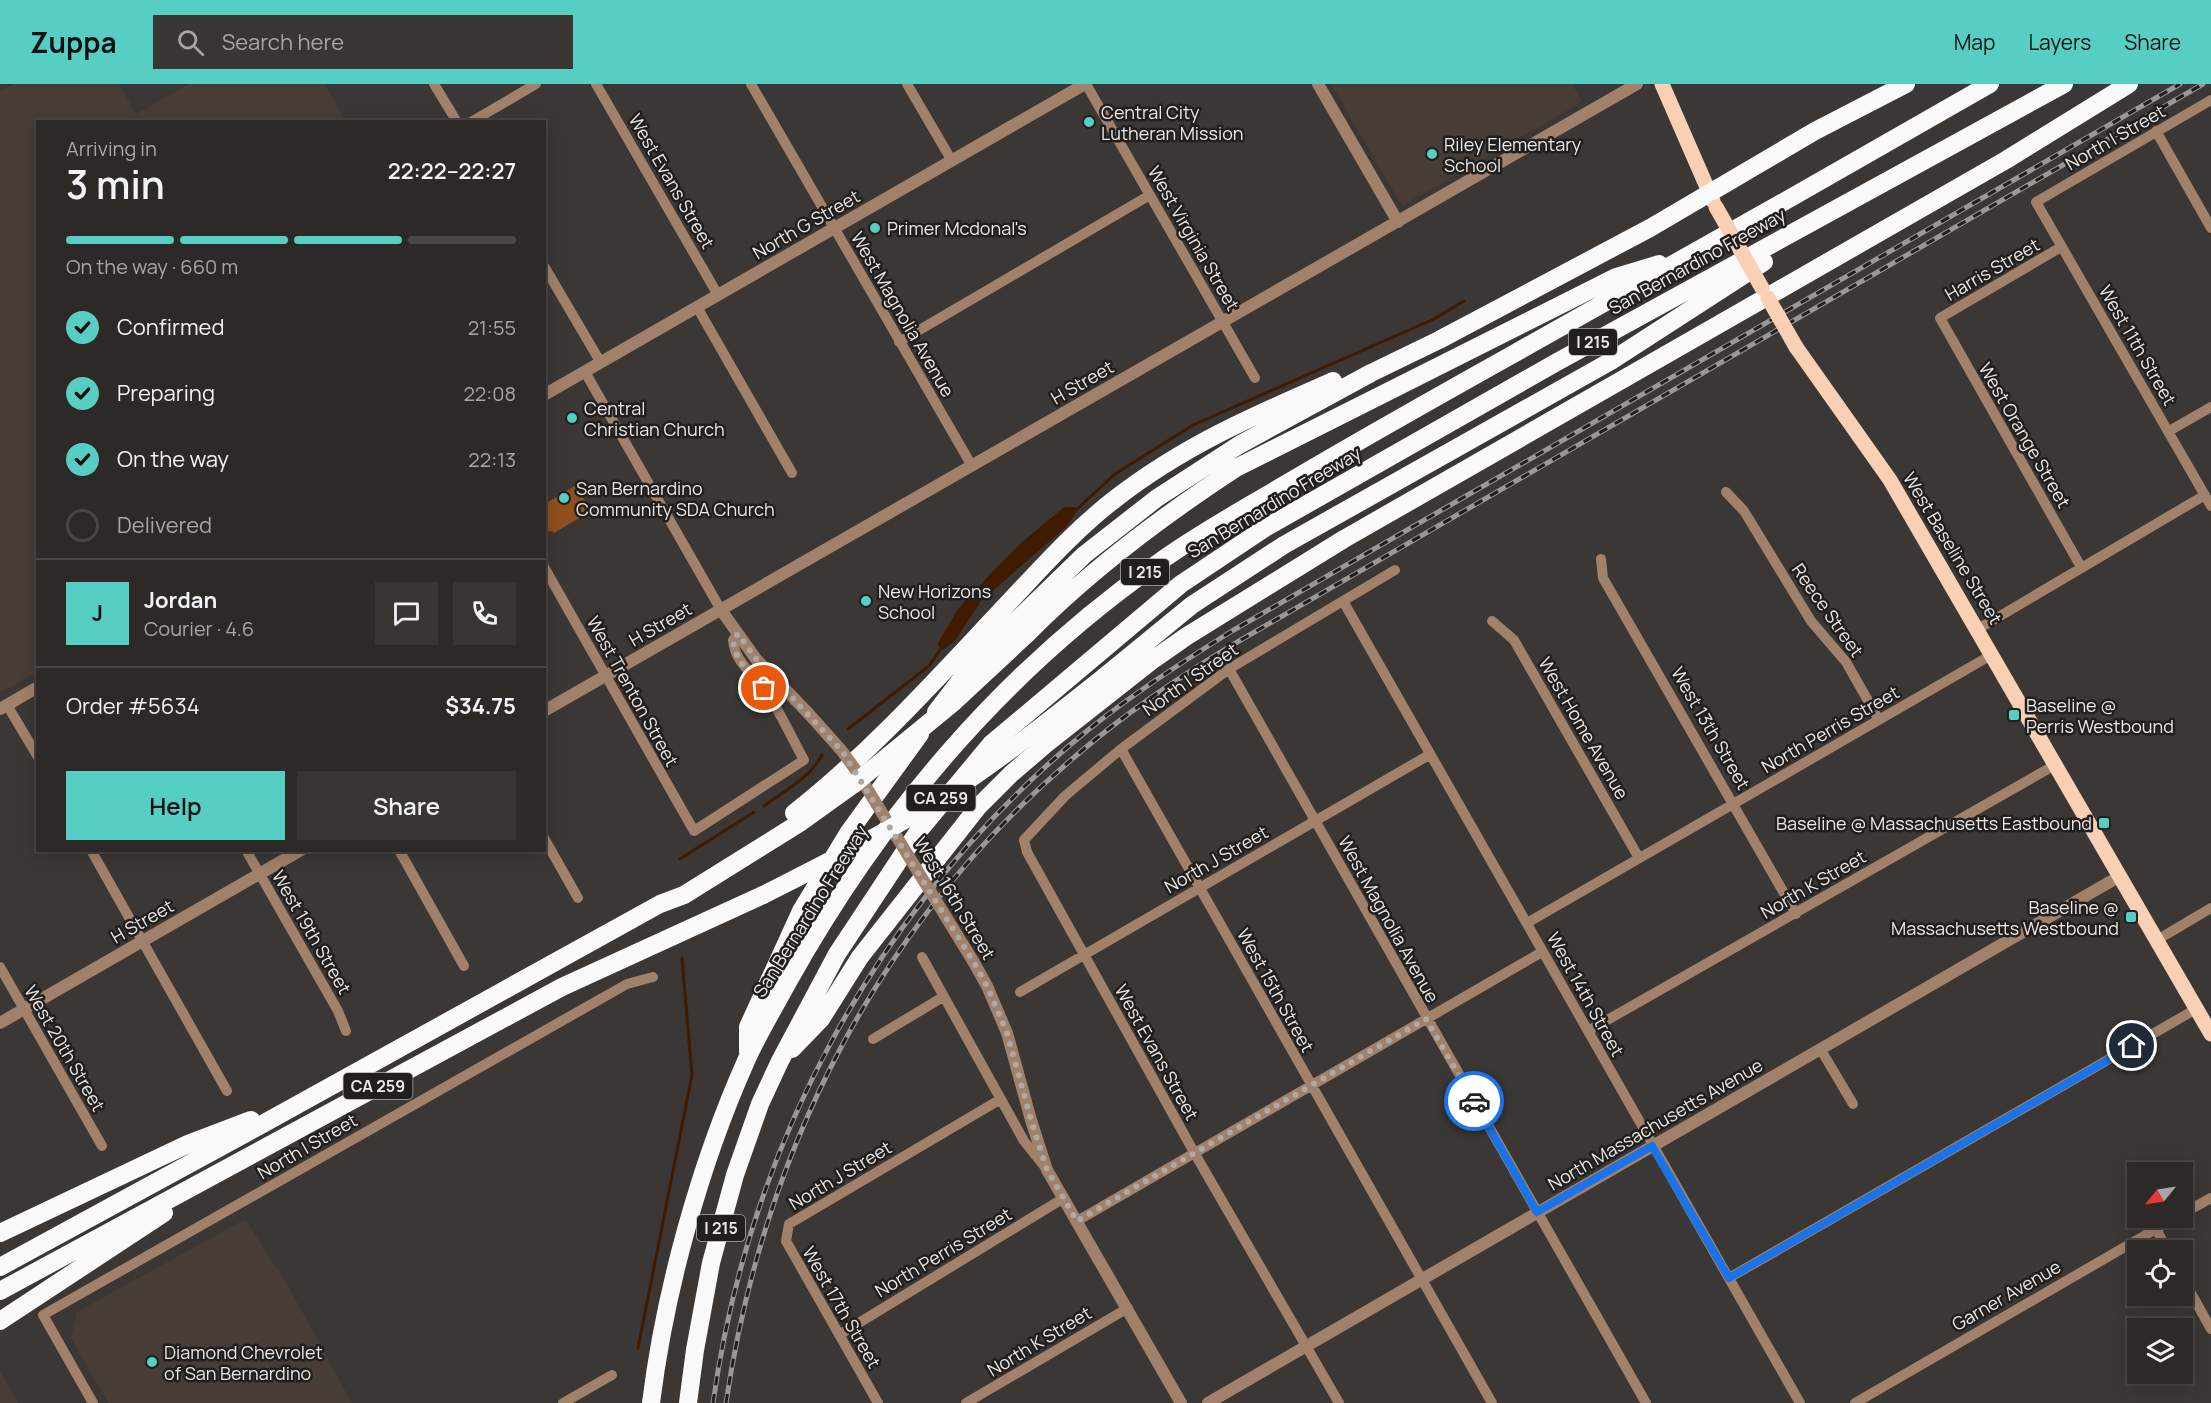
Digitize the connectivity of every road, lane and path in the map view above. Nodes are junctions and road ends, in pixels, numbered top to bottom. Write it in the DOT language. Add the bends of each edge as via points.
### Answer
graph roads {
  1 [pos="434,84"];
  2 [pos="536,84"];
  3 [pos="596,84"];
  4 [pos="751,84"];
  5 [pos="907,84"];
  6 [pos="1318,84"];
  7 [pos="1637,84"];
  8 [pos="1662,84"];
  9 [pos="1906,84"];
  10 [pos="1990,84"];
  11 [pos="2064,84"];
  12 [pos="2129,84"];
  13 [pos="1080,85"];
  14 [pos="2211,100"];
  15 [pos="456,120"];
  16 [pos="474,120"];
  17 [pos="2156,132"];
  18 [pos="952,161"];
  19 [pos="1895,177"];
  20 [pos="1150,195"];
  21 [pos="1712,200"];
  22 [pos="2036,202"];
  23 [pos="1398,222"];
  24 [pos="834,228"];
  25 [pos="2211,228"];
  26 [pos="2061,247"];
  27 [pos="1692,254"];
  28 [pos="546,269"];
  29 [pos="718,295"];
  30 [pos="1768,298"];
  31 [pos="697,307"];
  32 [pos="1940,318"];
  33 [pos="1223,322"];
  34 [pos="899,342"];
  35 [pos="601,363"];
  36 [pos="585,372"];
  37 [pos="1371,373"];
  38 [pos="1255,378"];
  39 [pos="546,394"];
  40 [pos="2211,407"];
  41 [pos="2169,431"];
  42 [pos="972,466"];
  43 [pos="792,473"];
  44 [pos="1726,492"];
  45 [pos="2205,495"];
  46 [pos="2211,506"];
  47 [pos="1344,539"];
  48 [pos="1601,559"];
  49 [pos="2081,567"];
  50 [pos="1395,570"];
  51 [pos="546,571"];
  52 [pos="1343,601"];
  53 [pos="721,610"];
  54 [pos="1492,621"];
  55 [pos="1163,627"];
  56 [pos="1978,629"];
  57 [pos="738,634"];
  58 [pos="1993,654"];
  59 [pos="1229,669"];
  60 [pos="605,676"];
  61 [pos="36,688"];
  62 [pos="3,707"];
  63 [pos="546,710"];
  64 [pos="1879,720"];
  65 [pos="1121,749"];
  66 [pos="36,754"];
  67 [pos="1429,755"];
  68 [pos="2055,765"];
  69 [pos="1733,804"];
  70 [pos="1315,821"];
  71 [pos="1024,840"];
  72 [pos="546,842"];
  73 [pos="92,852"];
  74 [pos="247,852"];
  75 [pos="298,852"];
  76 [pos="400,852"];
  77 [pos="1640,858"];
  78 [pos="260,874"];
  79 [pos="2120,876"];
  80 [pos="1200,888"];
  81 [pos="578,898"];
  82 [pos="660,904"];
  83 [pos="2211,908"];
  84 [pos="1796,914"];
  85 [pos="1527,923"];
  86 [pos="2157,940"];
  87 [pos="143,941"];
  88 [pos="1542,952"];
  89 [pos="1084,955"];
  90 [pos="922,957"];
  91 [pos="464,966"];
  92 [pos="0,967"];
  93 [pos="653,977"];
  94 [pos="1020,992"];
  95 [pos="943,997"];
  96 [pos="24,1009"];
  97 [pos="2196,1009"];
  98 [pos="1426,1019"];
  99 [pos="0,1023"];
  100 [pos="346,1031"];
  101 [pos="1588,1031"];
  102 [pos="2211,1034"];
  103 [pos="873,1039"];
  104 [pos="1821,1050"];
  105 [pos="747,1057"];
  106 [pos="780,1061"];
  107 [pos="1311,1086"];
  108 [pos="227,1092"];
  109 [pos="312,1097"];
  110 [pos="1001,1099"];
  111 [pos="1853,1104"];
  112 [pos="102,1146"];
  113 [pos="1652,1146"];
  114 [pos="1195,1154"];
  115 [pos="224,1170"];
  116 [pos="1047,1170"];
  117 [pos="1064,1198"];
  118 [pos="2211,1198"];
  119 [pos="2193,1208"];
  120 [pos="1537,1212"];
  121 [pos="1077,1221"];
  122 [pos="789,1224"];
  123 [pos="2156,1229"];
  124 [pos="0,1233"];
  125 [pos="2162,1240"];
  126 [pos="0,1267"];
  127 [pos="1729,1278"];
  128 [pos="1422,1279"];
  129 [pos="0,1291"];
  130 [pos="2193,1297"];
  131 [pos="1128,1308"];
  132 [pos="0,1321"];
  133 [pos="2211,1329"];
  134 [pos="839,1335"];
  135 [pos="1306,1348"];
  136 [pos="612,1374"];
  137 [pos="93,1403"];
  138 [pos="563,1403"];
  139 [pos="651,1403"];
  140 [pos="688,1403"];
  141 [pos="878,1403"];
  142 [pos="966,1403"];
  143 [pos="1181,1403"];
  144 [pos="1208,1403"];
  145 [pos="1338,1403"];
  146 [pos="1492,1403"];
  147 [pos="1646,1403"];
  148 [pos="1800,1403"];
  149 [pos="1855,1403"];
  1 -- 15 [label="street"];
  2 -- 16 [label="street"];
  3 -- 29 [label="street, West Evans Street"];
  4 -- 24 [label="street, West Magnolia Avenue"];
  5 -- 18 [label="street"];
  6 -- 23 [label="street"];
  7 -- 23 [label="street, H Street"];
  8 -- 21 [label="main road, West Baseline Street"];
  9 -- 21 [label="highway" via="1815,131"];
  10 -- 27 [label="highway, San Bernardino Freeway / I 215"];
  11 -- 19 [label="highway, San Bernardino Freeway / I 215"];
  12 -- 30 [label="highway" via="2036,143"];
  13 -- 18 [label="street, North G Street"];
  13 -- 20 [label="street, West Virginia Street"];
  14 -- 17 [label="street, North I Street"];
  17 -- 22 [label="street, North I Street"];
  17 -- 25 [label="street"];
  18 -- 24 [label="street, North G Street"];
  19 -- 55 [label="highway" via="1611,361 1284,545"];
  19 -- 106 [label="highway, San Bernardino Freeway / I 215" via="1265,528 1180,584 992,744 917,833 837,954"];
  20 -- 33 [label="street, West Virginia Street"];
  20 -- 34 [label="street"];
  21 -- 30 [label="main road, West Baseline Street, bridge"];
  21 -- 37 [label="highway"];
  22 -- 26 [label="street, West 11th Street"];
  23 -- 33 [label="street, H Street"];
  24 -- 29 [label="street, North G Street"];
  24 -- 34 [label="street, West Magnolia Avenue"];
  26 -- 32 [label="street, Harris Street"];
  26 -- 41 [label="street, West 11th Street"];
  27 -- 82 [label="highway, bridge" via="1616,277 1236,468 1104,562 954,702 854,784 684,895"];
  27 -- 105 [label="highway, San Bernardino Freeway / I 215" via="1226,519 1098,607 988,708 886,828 808,947"];
  28 -- 35 [label="street"];
  29 -- 31 [label="street, North G Street"];
  30 -- 47 [label="highway"];
  30 -- 56 [label="main road, West Baseline Street, bridge" via="1796,347 1890,480"];
  31 -- 35 [label="street, North G Street"];
  31 -- 43 [label="street"];
  32 -- 49 [label="street, West Orange Street"];
  33 -- 38 [label="street, West Virginia Street"];
  33 -- 42 [label="street, H Street"];
  34 -- 42 [label="street, West Magnolia Avenue"];
  35 -- 36 [label="street, North G Street"];
  36 -- 39 [label="street, North G Street"];
  36 -- 53 [label="street, West 16th Street"];
  37 -- 82 [label="highway" via="1362,369 1227,428 1163,464 1114,500 1074,534 880,738 833,782 777,826"];
  37 -- 105 [label="highway" via="1239,445 1157,498 1084,555 976,660 867,806 801,911 748,1027"];
  40 -- 41 [label="street"];
  41 -- 45 [label="street, West 11th Street"];
  42 -- 53 [label="street, H Street"];
  44 -- 64 [label="street, Reece Street" via="1744,511 1811,621 1846,662"];
  45 -- 46 [label="street, West 11th Street"];
  45 -- 49 [label="street"];
  47 -- 55 [label="highway"];
  47 -- 106 [label="highway" via="1169,648 1085,711 1011,774 970,816 913,888 860,957 821,1019"];
  48 -- 69 [label="street, West 13th Street" via="1603,578"];
  49 -- 56 [label="street"];
  50 -- 52 [label="street, North I Street"];
  51 -- 60 [label="street, West Trenton Street"];
  52 -- 59 [label="street, North I Street"];
  52 -- 67 [label="street, West 14th Street"];
  53 -- 57 [label="street, West 16th Street"];
  53 -- 60 [label="street, H Street"];
  54 -- 77 [label="street, West Home Avenue" via="1514,639"];
  55 -- 115 [label="highway, CA 259, bridge" via="1035,732 939,799 857,847 763,895 562,987"];
  56 -- 58 [label="main road, West Baseline Street"];
  57 -- 60 [label="street, West Trenton Street" via="733,644 739,659 764,688 804,760 694,831"];
  57 -- 116 [label="street, West 16th Street, bridge" via="855,769 973,961 1007,1033"];
  58 -- 64 [label="street, North Perris Street"];
  58 -- 68 [label="main road, West Baseline Street"];
  59 -- 65 [label="street, North I Street"];
  59 -- 70 [label="street, West Magnolia Avenue"];
  60 -- 63 [label="street, H Street"];
  61 -- 62 [label="street"];
  62 -- 66 [label="street"];
  64 -- 69 [label="street, North Perris Street"];
  65 -- 71 [label="street, North I Street" via="1065,796"];
  65 -- 80 [label="street, West 15th Street"];
  67 -- 70 [label="street, North J Street"];
  67 -- 85 [label="street, West 14th Street"];
  68 -- 79 [label="main road, West Baseline Street"];
  68 -- 84 [label="street, North K Street"];
  69 -- 77 [label="street, North Perris Street"];
  69 -- 84 [label="street, West 13th Street"];
  70 -- 80 [label="street, North J Street"];
  70 -- 98 [label="street, West Magnolia Avenue"];
  71 -- 89 [label="street, West Evans Street"];
  72 -- 81 [label="street"];
  73 -- 87 [label="street"];
  74 -- 78 [label="street, West 19th Street"];
  75 -- 78 [label="street, H Street"];
  76 -- 91 [label="street"];
  77 -- 85 [label="street, North Perris Street"];
  78 -- 87 [label="street, H Street"];
  78 -- 100 [label="street, West 19th Street"];
  79 -- 86 [label="main road, West Baseline Street"];
  79 -- 104 [label="street, North Massachusetts Avenue"];
  80 -- 89 [label="street, North J Street"];
  80 -- 107 [label="street, West 15th Street"];
  82 -- 109 [label="highway, CA 259"];
  83 -- 86 [label="street"];
  84 -- 101 [label="street, North K Street"];
  85 -- 88 [label="street, West 14th Street"];
  86 -- 97 [label="main road, West Baseline Street"];
  87 -- 96 [label="street, H Street"];
  87 -- 108 [label="street"];
  88 -- 98 [label="street"];
  88 -- 101 [label="street, West 14th Street"];
  89 -- 94 [label="street, North J Street"];
  89 -- 114 [label="street, West Evans Street"];
  90 -- 95 [label="street, West 16th Street"];
  92 -- 96 [label="street, West 20th Street"];
  93 -- 137 [label="street, North I Street" via="627,984 43,1315"];
  95 -- 103 [label="street"];
  95 -- 110 [label="street, West 16th Street"];
  96 -- 99 [label="street, H Street"];
  96 -- 112 [label="street, West 20th Street"];
  97 -- 102 [label="main road, West Baseline Street"];
  97 -- 127 [label="street"];
  98 -- 107 [label="street"];
  98 -- 120 [label="street, West Magnolia Avenue"];
  101 -- 113 [label="street, West 14th Street"];
  104 -- 111 [label="street"];
  104 -- 113 [label="street, North Massachusetts Avenue"];
  105 -- 139 [label="highway, San Bernardino Freeway / I 215" via="688,1226"];
  106 -- 140 [label="highway, San Bernardino Freeway / I 215" via="735,1175 711,1263"];
  107 -- 114 [label="street"];
  107 -- 128 [label="street, West 15th Street"];
  109 -- 124 [label="highway" via="188,1144"];
  109 -- 126 [label="highway, CA 259"];
  110 -- 116 [label="street, West 16th Street" via="1024,1141"];
  110 -- 122 [label="street, North J Street"];
  113 -- 120 [label="street, North Massachusetts Avenue"];
  113 -- 127 [label="street, West 14th Street"];
  114 -- 121 [label="street"];
  114 -- 135 [label="street, West Evans Street"];
  115 -- 129 [label="highway, CA 259"];
  115 -- 132 [label="highway"];
  116 -- 117 [label="street, West 16th Street"];
  117 -- 121 [label="street, West 16th Street"];
  117 -- 134 [label="street, North Perris Street"];
  118 -- 119 [label="street"];
  120 -- 128 [label="street, North Massachusetts Avenue"];
  120 -- 147 [label="street, West Magnolia Avenue"];
  121 -- 131 [label="street, West 16th Street"];
  122 -- 134 [label="street, West 17th Street" via="786,1241"];
  123 -- 125 [label="street"];
  123 -- 149 [label="street, Garner Avenue"];
  127 -- 148 [label="street, West 14th Street"];
  128 -- 135 [label="street, North Massachusetts Avenue"];
  128 -- 146 [label="street, West 15th Street"];
  130 -- 133 [label="street"];
  131 -- 142 [label="street, North K Street"];
  131 -- 143 [label="street, West 16th Street"];
  134 -- 141 [label="street, West 17th Street"];
  135 -- 144 [label="street, North Massachusetts Avenue"];
  135 -- 145 [label="street, West Evans Street"];
  136 -- 138 [label="street"];
}
